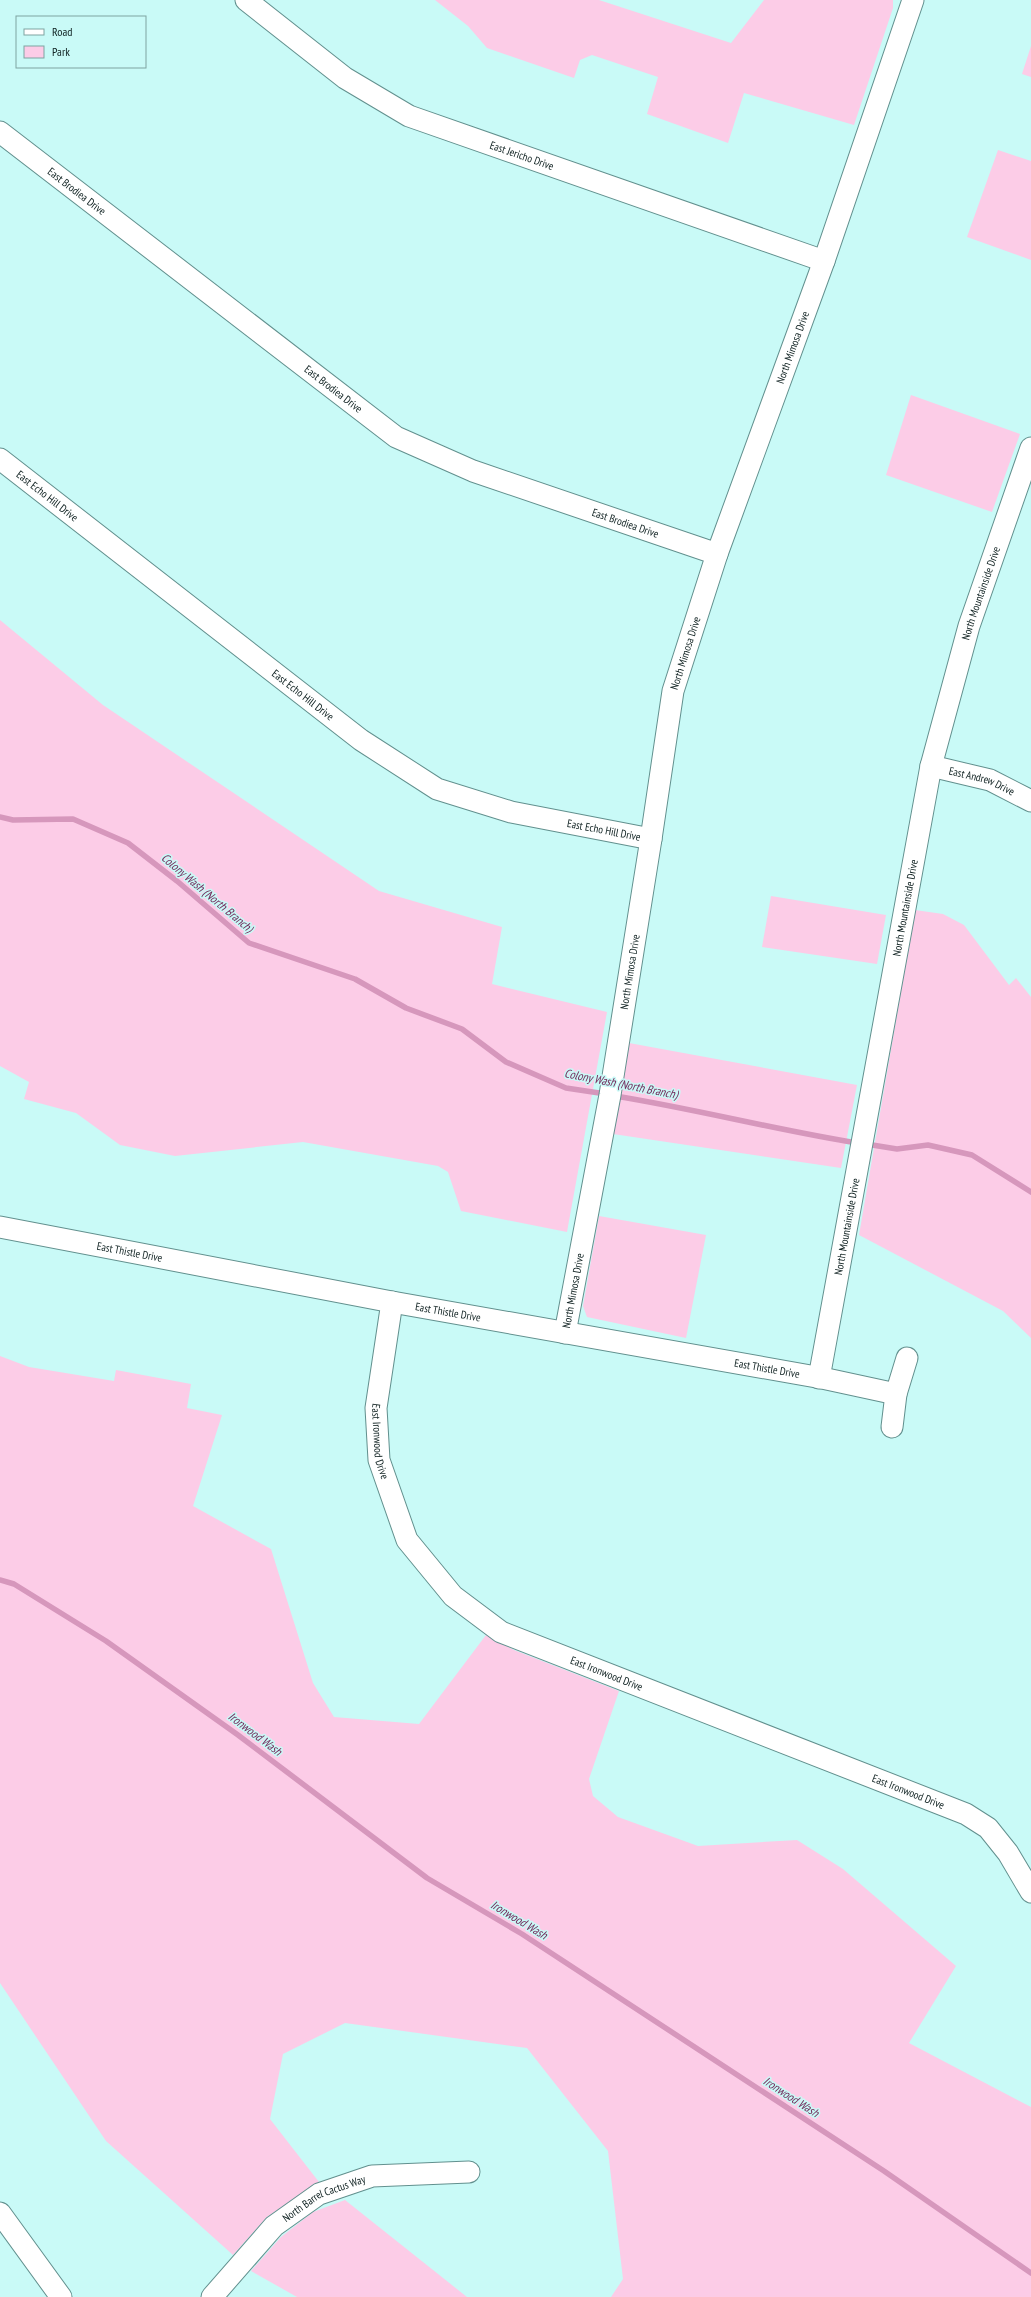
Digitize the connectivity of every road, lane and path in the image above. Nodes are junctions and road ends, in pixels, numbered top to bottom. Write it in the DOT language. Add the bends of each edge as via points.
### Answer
graph roads {
  1 [pos="246,0"];
  2 [pos="914,0"];
  3 [pos="0,132"];
  4 [pos="824,261"];
  5 [pos="1031,448"];
  6 [pos="0,459"];
  7 [pos="717,554"];
  8 [pos="930,766"];
  9 [pos="1031,801"];
  10 [pos="652,839"];
  11 [pos="0,1227"];
  12 [pos="392,1302"];
  13 [pos="565,1333"];
  14 [pos="907,1358"];
  15 [pos="819,1378"];
  16 [pos="896,1394"];
  17 [pos="892,1427"];
  18 [pos="1031,1892"];
  19 [pos="470,2172"];
  20 [pos="0,2214"];
  21 [pos="60,2297"];
  22 [pos="212,2297"];
  1 -- 4 [label="street, East Jericho Drive" via="345,78 409,116"];
  2 -- 4 [label="street, North Mimosa Drive"];
  3 -- 7 [label="street, East Brodiea Drive" via="396,437 472,471"];
  4 -- 7 [label="street, North Mimosa Drive"];
  5 -- 8 [label="street, North Mountainside Drive" via="969,626"];
  6 -- 10 [label="street, East Echo Hill Drive" via="361,740 437,789 511,812"];
  7 -- 10 [label="street, North Mimosa Drive" via="673,691"];
  8 -- 9 [label="street, East Andrew Drive" via="990,780"];
  8 -- 15 [label="street, North Mountainside Drive"];
  10 -- 13 [label="street, North Mimosa Drive" via="610,1095"];
  11 -- 12 [label="street, East Thistle Drive"];
  12 -- 13 [label="street, East Thistle Drive"];
  12 -- 18 [label="street, East Ironwood Drive" via="376,1408 379,1460 407,1540 453,1596 501,1632 966,1814 988,1828 1008,1853"];
  13 -- 15 [label="street, East Thistle Drive"];
  14 -- 16 [label="street"];
  15 -- 16 [label="street, East Thistle Drive"];
  16 -- 17 [label="street"];
  19 -- 22 [label="street, North Barrel Cactus Way" via="372,2176 319,2194 274,2226"];
  20 -- 21 [label="street"];
}
